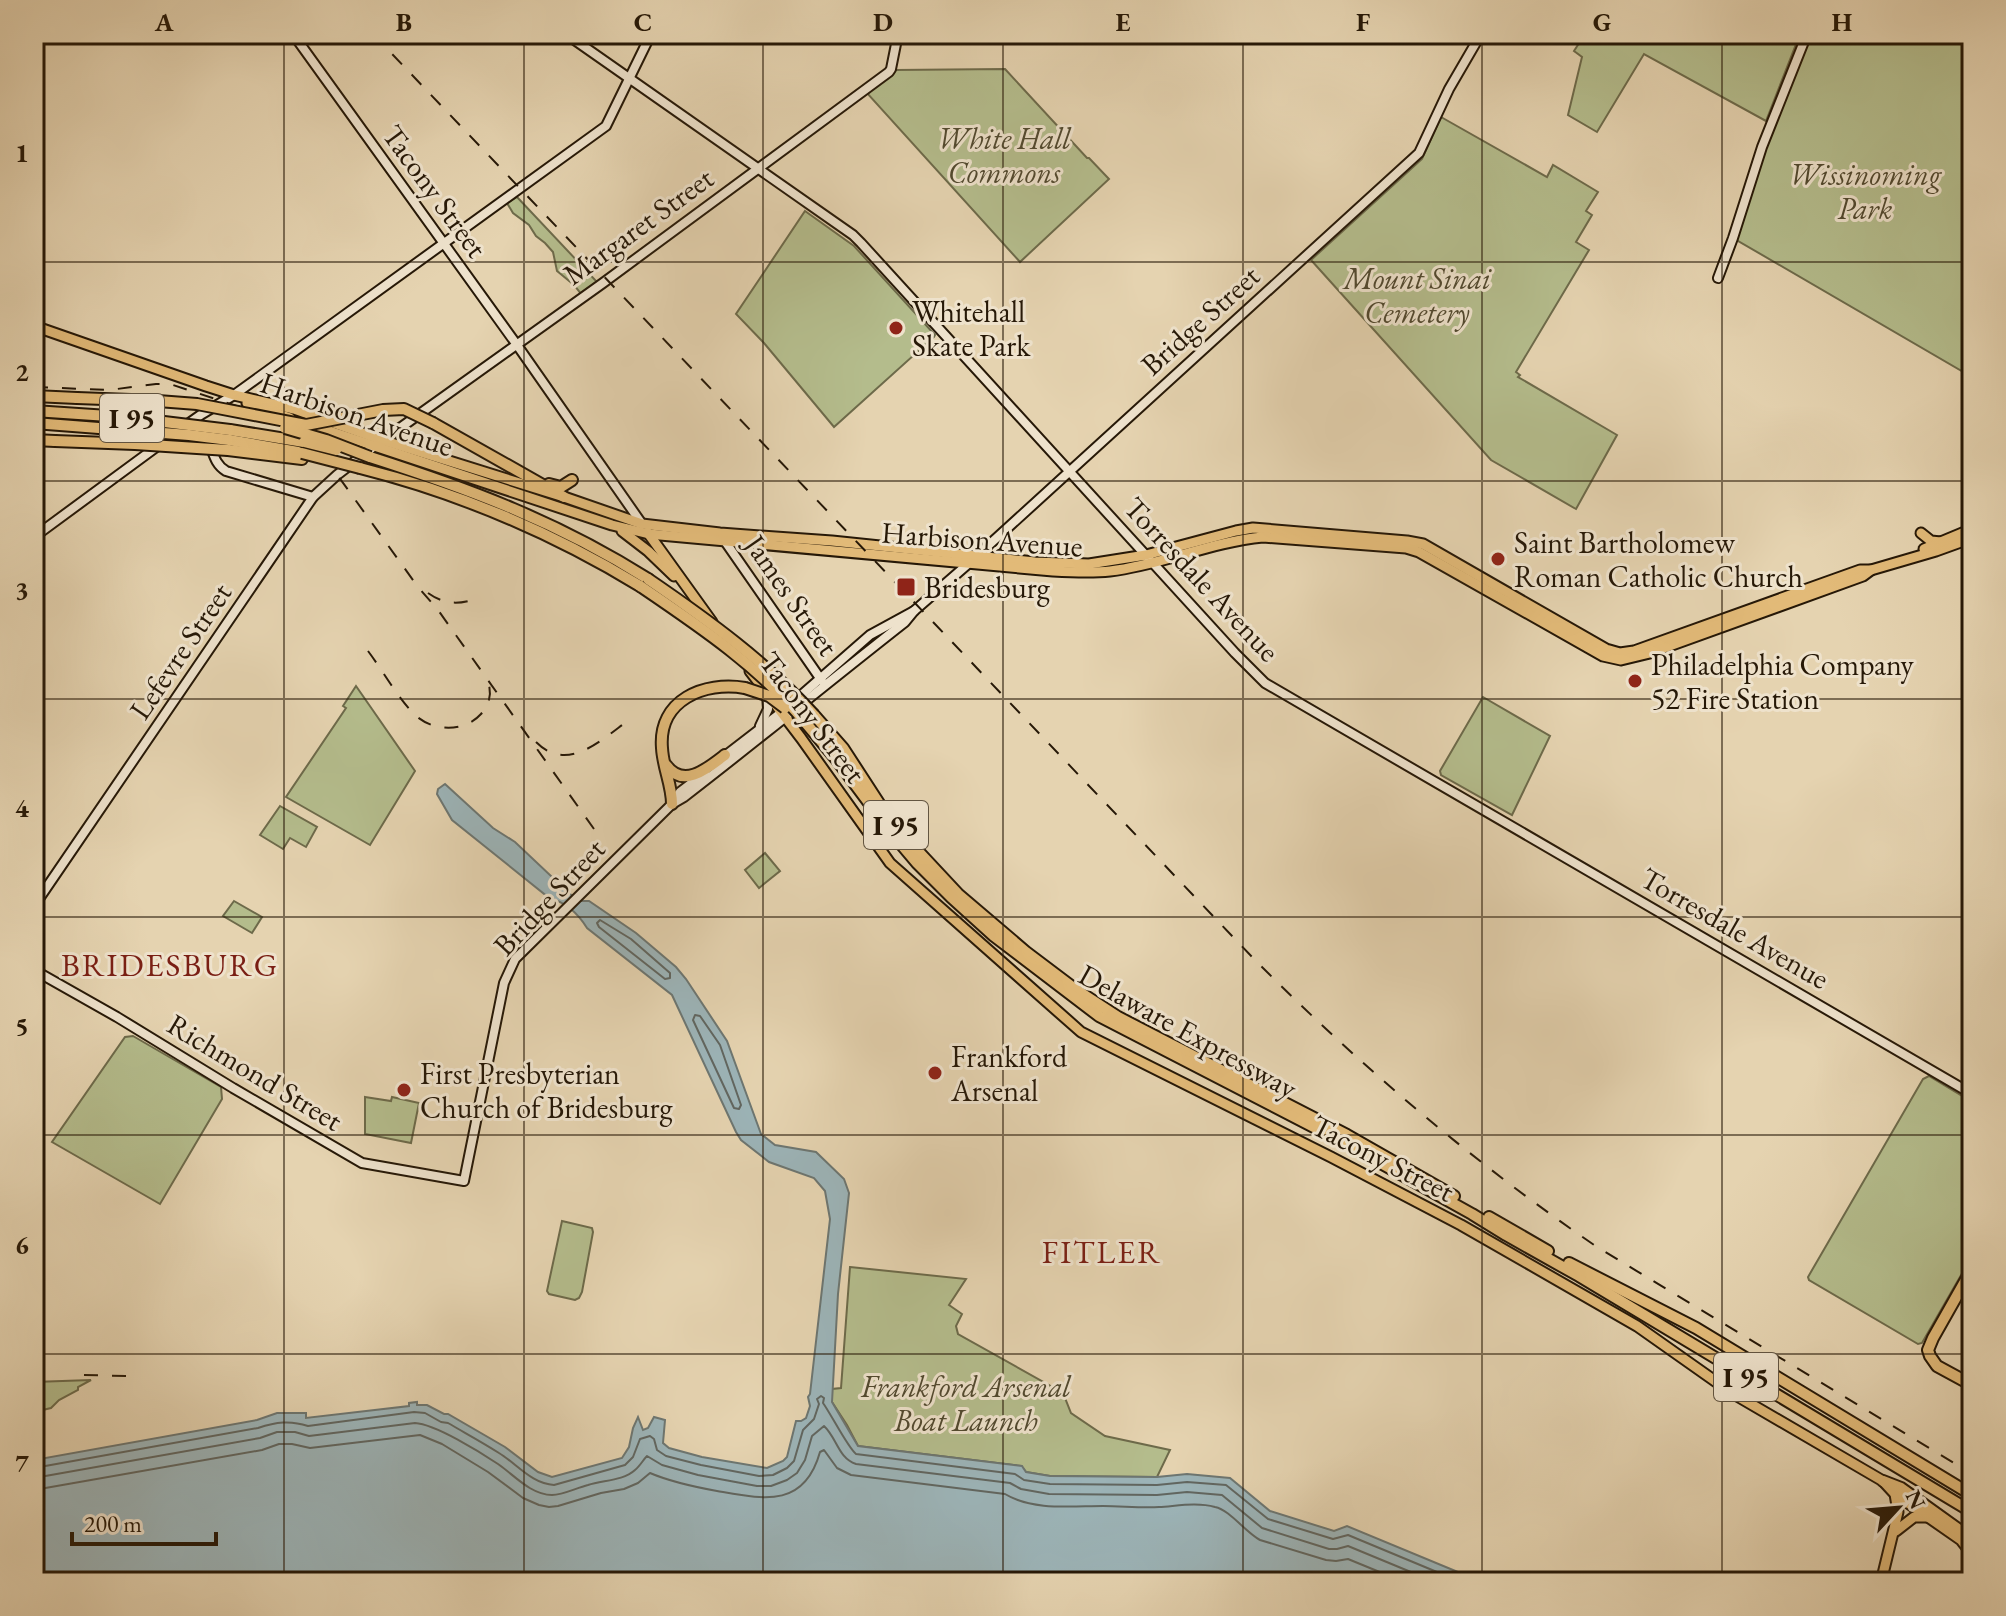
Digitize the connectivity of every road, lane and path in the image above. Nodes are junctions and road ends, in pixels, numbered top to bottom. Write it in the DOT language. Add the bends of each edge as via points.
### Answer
graph roads {
  1 [pos="293,34"];
  2 [pos="566,34"];
  3 [pos="651,34"];
  4 [pos="898,34"];
  5 [pos="1481,34"];
  6 [pos="1807,34"];
  7 [pos="630,78"];
  8 [pos="757,168"];
  9 [pos="444,243"];
  10 [pos="1718,278"];
  11 [pos="34,326"];
  12 [pos="517,345"];
  13 [pos="234,395"];
  14 [pos="34,396"];
  15 [pos="77,398"];
  16 [pos="34,411"];
  17 [pos="202,414"];
  18 [pos="34,423"];
  19 [pos="34,440"];
  20 [pos="229,440"];
  21 [pos="379,443"];
  22 [pos="303,451"];
  23 [pos="370,457"];
  24 [pos="1068,471"];
  25 [pos="524,473"];
  26 [pos="572,480"];
  27 [pos="313,497"];
  28 [pos="564,497"];
  29 [pos="510,512"];
  30 [pos="642,524"];
  31 [pos="612,525"];
  32 [pos="1253,528"];
  33 [pos="1972,529"];
  34 [pos="1921,533"];
  35 [pos="649,534"];
  36 [pos="1240,535"];
  37 [pos="34,537"];
  38 [pos="722,537"];
  39 [pos="1263,537"];
  40 [pos="1972,538"];
  41 [pos="1941,542"];
  42 [pos="1149,558"];
  43 [pos="972,560"];
  44 [pos="1903,560"];
  45 [pos="1871,570"];
  46 [pos="644,582"];
  47 [pos="689,591"];
  48 [pos="822,682"];
  49 [pos="767,693"];
  50 [pos="784,715"];
  51 [pos="808,721"];
  52 [pos="752,734"];
  53 [pos="725,755"];
  54 [pos="664,761"];
  55 [pos="672,804"];
  56 [pos="34,906"];
  57 [pos="993,930"];
  58 [pos="34,970"];
  59 [pos="1972,1094"];
  60 [pos="464,1181"];
  61 [pos="1521,1239"];
  62 [pos="1972,1269"];
  63 [pos="1972,1385"];
  64 [pos="1883,1481"];
  65 [pos="1895,1494"];
  66 [pos="1972,1495"];
  67 [pos="1972,1512"];
  68 [pos="1928,1517"];
  69 [pos="1894,1534"];
  70 [pos="1972,1539"];
  71 [pos="1972,1558"];
  72 [pos="1881,1582"];
  1 -- 9 [label="main road, Tacony Street"];
  2 -- 7 [label="main road, Torresdale Avenue"];
  3 -- 7 [label="main road"];
  4 -- 8 [label="main road, Margaret Street" via="889,72"];
  5 -- 24 [label="main road, Bridge Street" via="1419,153"];
  6 -- 10 [label="main road"];
  7 -- 8 [label="main road, Torresdale Avenue"];
  7 -- 9 [label="main road" via="606,126"];
  8 -- 12 [label="main road, Margaret Street"];
  8 -- 24 [label="main road, Torresdale Avenue" via="861,243"];
  9 -- 12 [label="main road, Tacony Street"];
  9 -- 13 [label="main road"];
  11 -- 13 [label="main road, Harbison Avenue"];
  12 -- 21 [label="main road, Margaret Street"];
  12 -- 30 [label="main road, Tacony Street"];
  13 -- 17 [label="main road"];
  13 -- 21 [label="main road, Harbison Avenue"];
  14 -- 15 [label="highway"];
  15 -- 23 [label="highway, bridge" via="254,420"];
  15 -- 25 [label="highway, bridge" via="197,404 306,425 404,409"];
  16 -- 20 [label="highway, Delaware Expressway / I 95, bridge" via="123,417"];
  17 -- 27 [label="main road" via="221,468"];
  17 -- 37 [label="main road"];
  18 -- 20 [label="highway, Delaware Expressway / I 95, bridge"];
  19 -- 20 [label="highway, bridge"];
  20 -- 22 [label="highway, Delaware Expressway / I 95"];
  21 -- 27 [label="main road, Lefevre Street"];
  21 -- 28 [label="main road, Harbison Avenue"];
  21 -- 31 [label="main road, Harbison Avenue"];
  22 -- 23 [label="highway, Delaware Expressway / I 95, bridge"];
  22 -- 29 [label="highway, Delaware Expressway / I 95, bridge"];
  23 -- 29 [label="highway, Delaware Expressway / I 95" via="463,487"];
  24 -- 42 [label="main road, Torresdale Avenue"];
  24 -- 43 [label="main road, Bridge Street"];
  25 -- 26 [label="highway" via="556,487"];
  25 -- 28 [label="highway"];
  27 -- 56 [label="main road, Lefevre Street"];
  28 -- 30 [label="main road, Harbison Avenue"];
  29 -- 46 [label="highway, Delaware Expressway / I 95"];
  29 -- 46 [label="highway, Delaware Expressway / I 95" via="531,515 601,550"];
  30 -- 35 [label="main road, Tacony Street"];
  30 -- 38 [label="main road, Harbison Avenue"];
  31 -- 35 [label="main road, Harbison Avenue"];
  31 -- 47 [label="main road"];
  32 -- 36 [label="main road, Harbison Avenue"];
  32 -- 39 [label="main road"];
  32 -- 45 [label="main road, Harbison Avenue" via="1423,544 1620,653"];
  33 -- 41 [label="main road, Harbison Avenue"];
  34 -- 41 [label="main road"];
  35 -- 38 [label="main road, Harbison Avenue"];
  35 -- 47 [label="main road, Tacony Street"];
  36 -- 39 [label="main road, Harbison Avenue"];
  36 -- 42 [label="main road, Harbison Avenue"];
  38 -- 43 [label="main road, Harbison Avenue" via="832,541"];
  38 -- 48 [label="main road, James Street"];
  39 -- 45 [label="main road, Harbison Avenue" via="1419,552 1618,660 1657,651"];
  40 -- 44 [label="main road, Harbison Avenue"];
  41 -- 44 [label="main road, Harbison Avenue"];
  42 -- 43 [label="main road, Harbison Avenue" via="1089,564"];
  42 -- 59 [label="main road, Torresdale Avenue" via="1265,683"];
  43 -- 48 [label="main road, Bridge Street" via="905,622"];
  44 -- 45 [label="main road, Harbison Avenue"];
  46 -- 51 [label="highway, Delaware Expressway / I 95, bridge"];
  47 -- 49 [label="main road, Tacony Street"];
  48 -- 50 [label="main road, Bridge Street"];
  49 -- 50 [label="main road, Tacony Street"];
  49 -- 52 [label="main road" via="767,712"];
  50 -- 52 [label="main road, Bridge Street"];
  50 -- 55 [label="main road, Bridge Street"];
  50 -- 64 [label="main road, Tacony Street" via="890,863 1081,1032 1461,1225 1637,1326 1732,1393"];
  51 -- 54 [label="highway, bridge" via="769,696 745,688 703,689 683,699 670,714 661,746"];
  51 -- 57 [label="highway, Delaware Expressway / I 95" via="917,863"];
  51 -- 57 [label="highway, Delaware Expressway / I 95" via="843,748 882,808"];
  52 -- 53 [label="main road, Bridge Street"];
  53 -- 54 [label="highway" via="685,777"];
  53 -- 55 [label="main road, Bridge Street"];
  54 -- 55 [label="highway"];
  55 -- 60 [label="main road, Bridge Street" via="515,959 504,983"];
  57 -- 61 [label="highway, Delaware Expressway / I 95" via="1181,1055 1357,1145"];
  58 -- 60 [label="main road, Richmond Street" via="362,1163"];
  61 -- 66 [label="highway, Delaware Expressway / I 95" via="1696,1328"];
  61 -- 67 [label="highway, Delaware Expressway / I 95"];
  62 -- 63 [label="highway" via="1928,1350 1937,1366"];
  64 -- 65 [label="main road, Tacony Street"];
  64 -- 70 [label="highway"];
  65 -- 68 [label="main road, Tacony Street"];
  65 -- 69 [label="main road"];
  68 -- 69 [label="main road" via="1910,1519"];
  68 -- 71 [label="main road, Tacony Street" via="1963,1542"];
  69 -- 72 [label="main road"];
}
